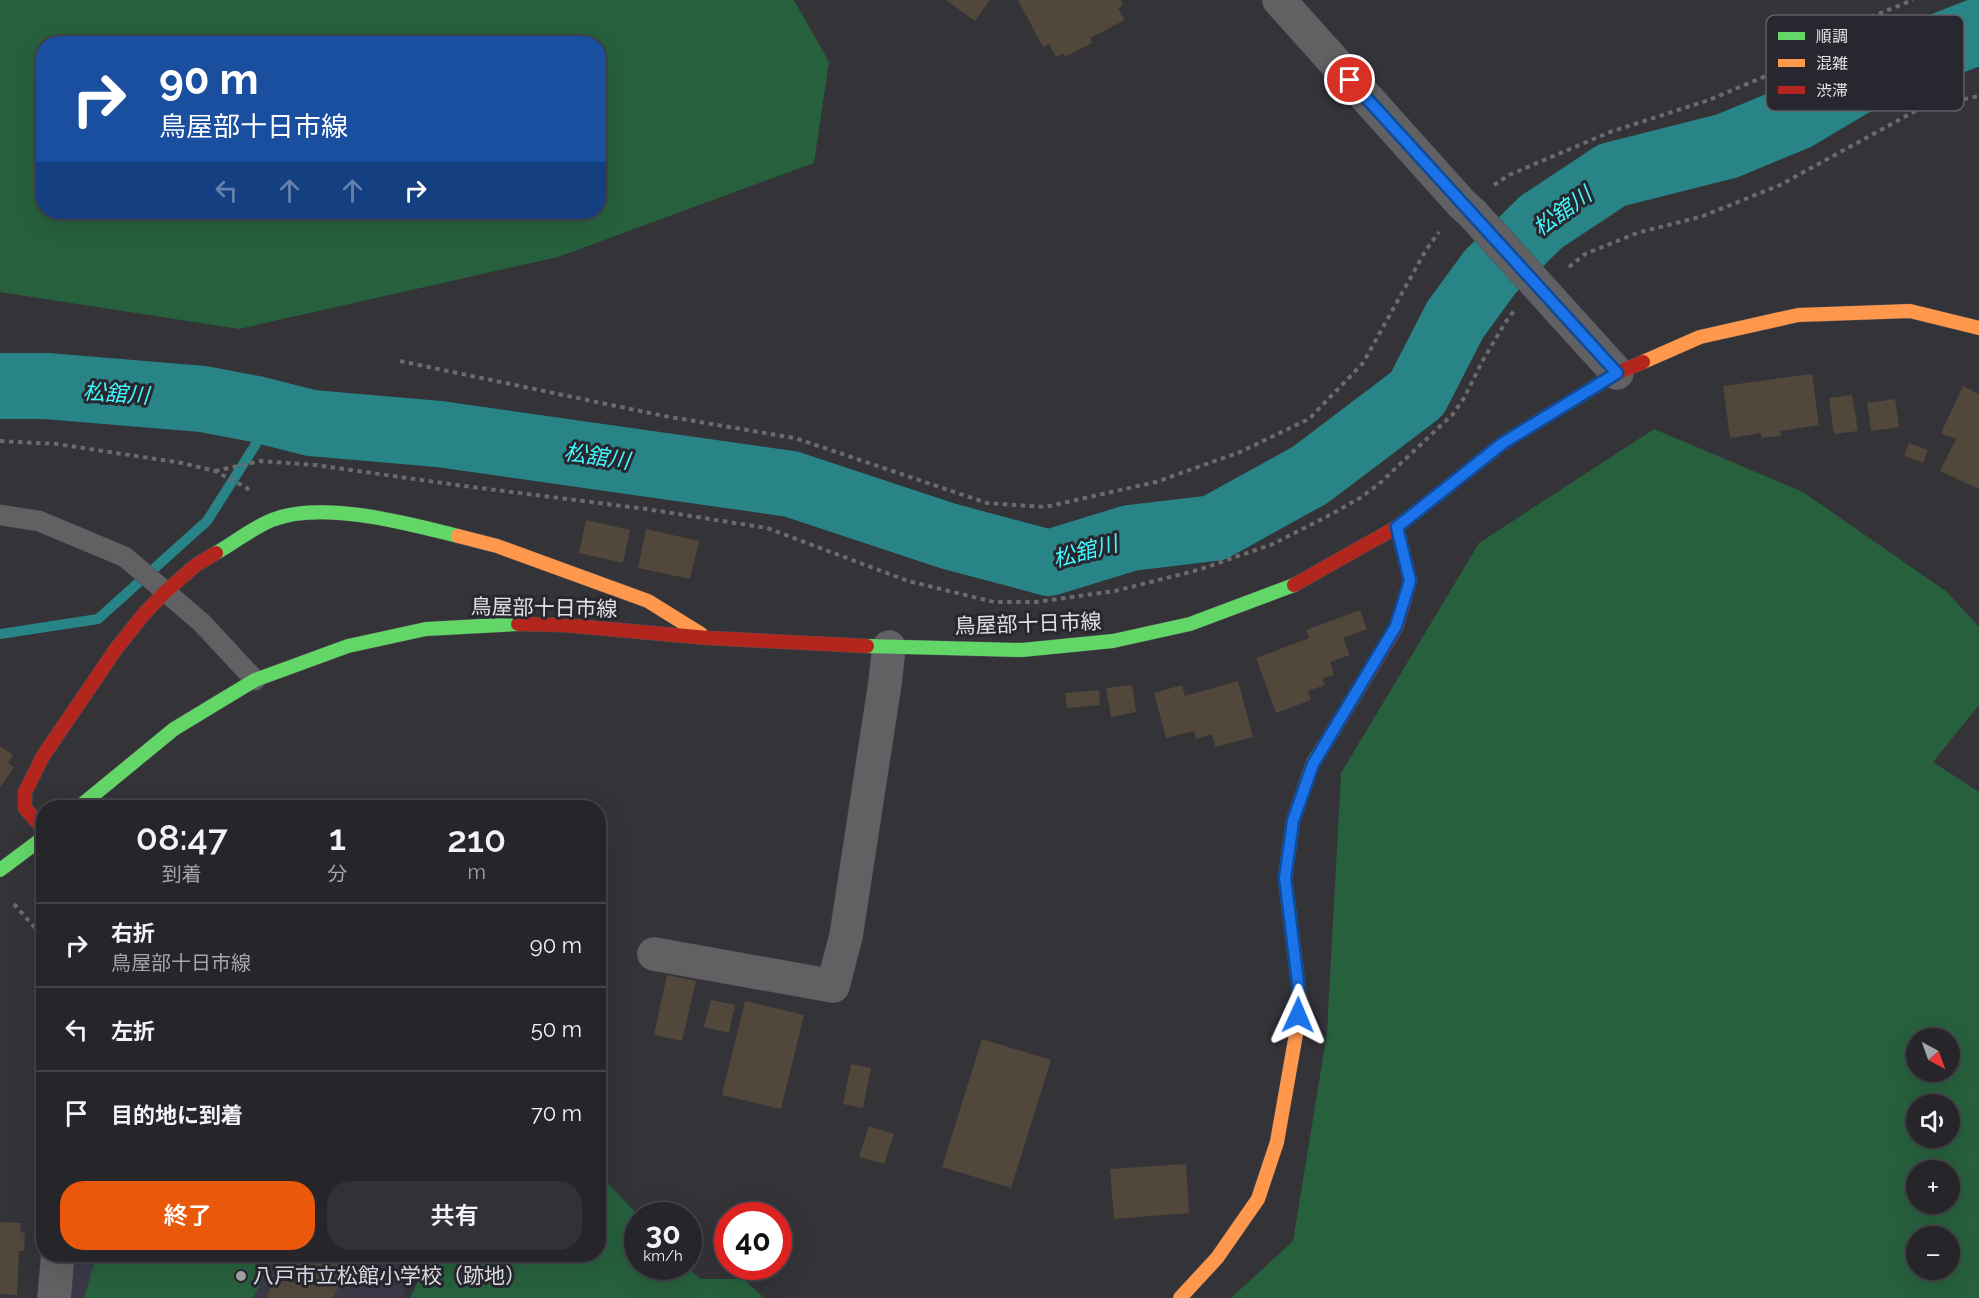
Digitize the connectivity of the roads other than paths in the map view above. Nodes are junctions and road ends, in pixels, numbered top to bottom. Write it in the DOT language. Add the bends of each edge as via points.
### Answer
graph roads {
  1 [pos="1279,0"];
  2 [pos="1979,328"];
  3 [pos="1617,373"];
  4 [pos="0,515"];
  5 [pos="1397,527"];
  6 [pos="165,591"];
  7 [pos="708,638"];
  8 [pos="889,647"];
  9 [pos="255,681"];
  10 [pos="88,800"];
  11 [pos="36,821"];
  12 [pos="36,843"];
  13 [pos="0,870"];
  14 [pos="654,954"];
  15 [pos="57,1262"];
  16 [pos="54,1298"];
  17 [pos="1180,1298"];
  1 -- 3 [label="street"];
  2 -- 3 [label="main road, 鳥屋部十日市線" via="1910,311 1798,315 1700,338"];
  3 -- 5 [label="main road, 鳥屋部十日市線" via="1503,443"];
  4 -- 6 [label="lane" via="39,521 124,557"];
  5 -- 8 [label="main road, 鳥屋部十日市線" via="1289,588 1190,624 1113,641 1022,650"];
  5 -- 17 [label="main road" via="1410,581 1396,626 1313,764 1293,821 1285,878 1299,991 1296,1039 1277,1142 1258,1200 1217,1258"];
  6 -- 7 [label="main road" via="196,565 272,520 338,512 406,523 498,546 648,601"];
  6 -- 9 [label="lane" via="202,623"];
  6 -- 11 [label="main road" via="116,649 43,756 26,792 25,808"];
  7 -- 8 [label="main road, 鳥屋部十日市線"];
  7 -- 9 [label="main road, 鳥屋部十日市線" via="509,624 426,629 348,646"];
  8 -- 14 [label="street" via="846,936 833,986"];
  9 -- 10 [label="main road, 鳥屋部十日市線" via="174,729"];
  12 -- 13 [label="main road"];
  15 -- 16 [label="street"];
}
